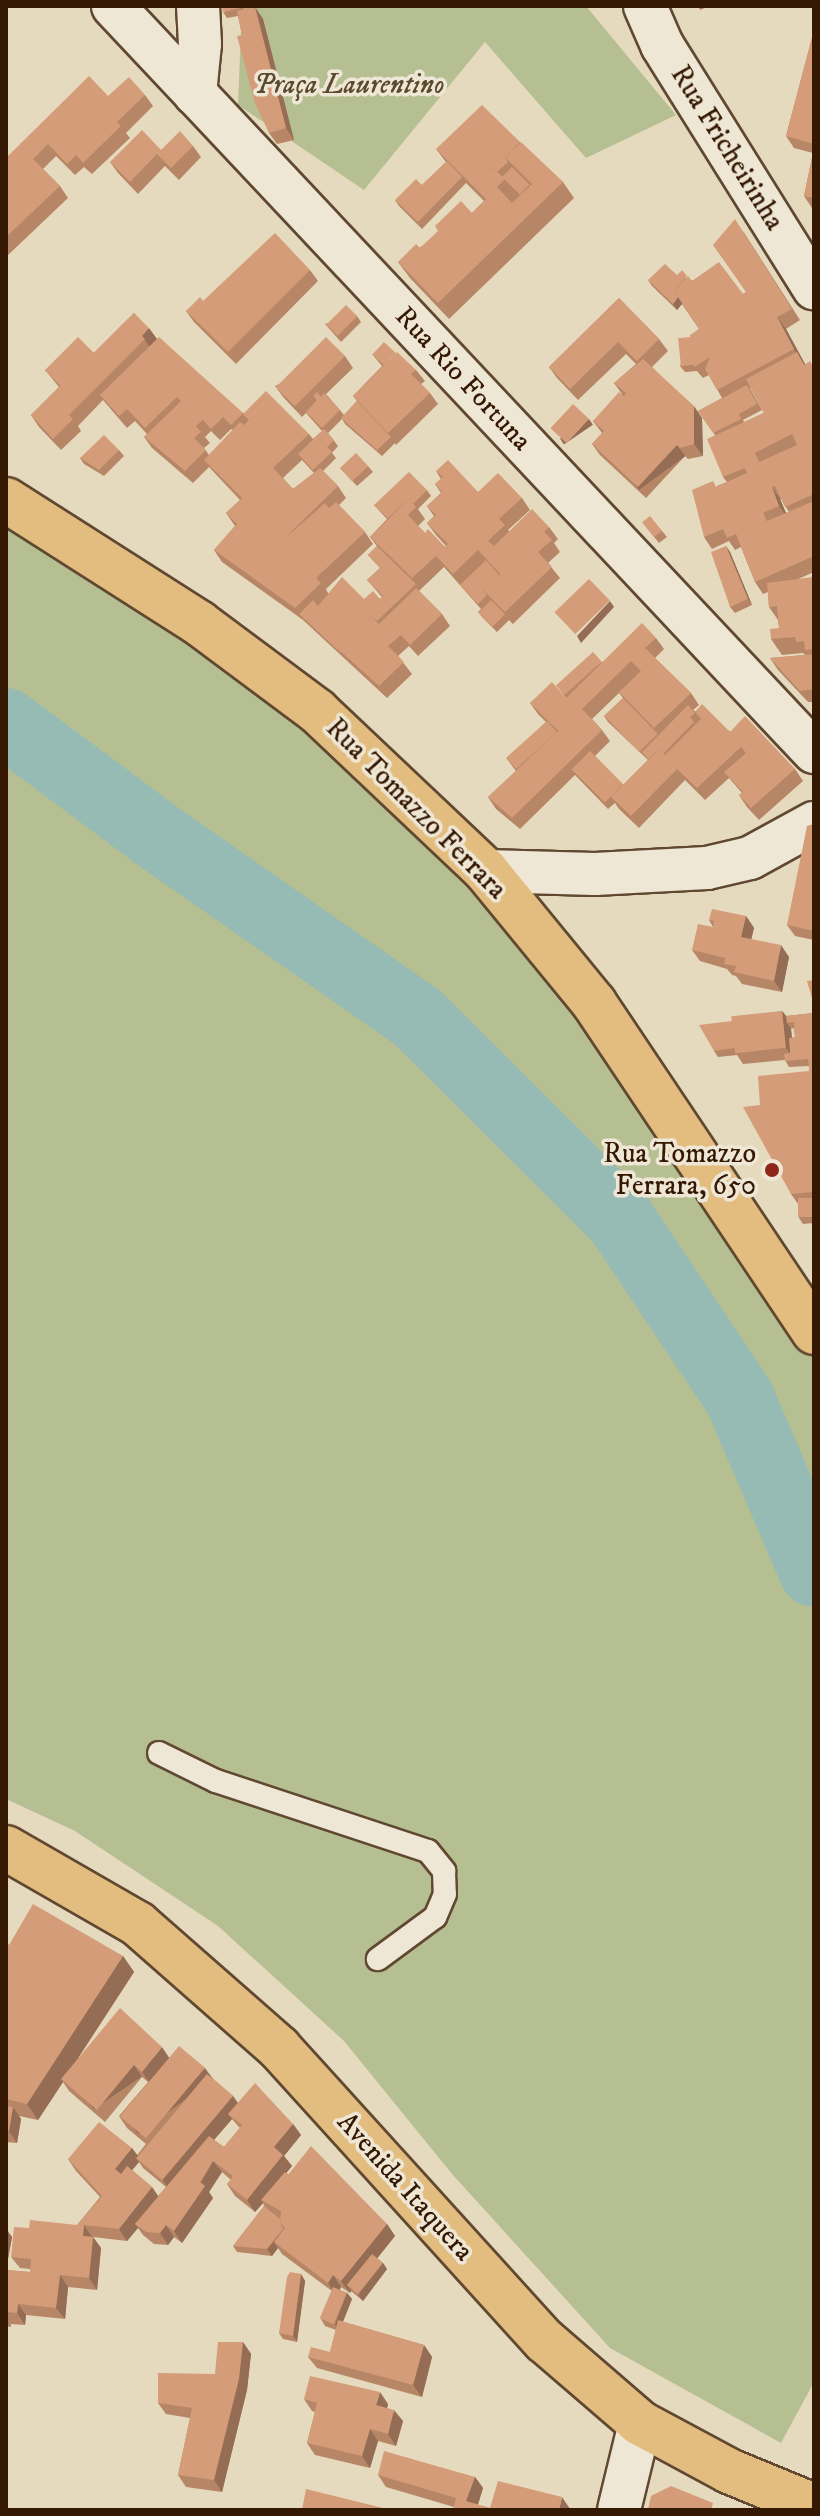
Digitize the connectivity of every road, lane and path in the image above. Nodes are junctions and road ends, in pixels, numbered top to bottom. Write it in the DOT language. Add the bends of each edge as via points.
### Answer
graph roads {
  1 [pos="113,6"];
  2 [pos="198,6"];
  3 [pos="645,6"];
  4 [pos="195,94"];
  5 [pos="814,288"];
  6 [pos="6,500"];
  7 [pos="814,752"];
  8 [pos="814,823"];
  9 [pos="486,871"];
  10 [pos="814,1332"];
  11 [pos="159,1753"];
  12 [pos="6,1848"];
  13 [pos="378,1959"];
  14 [pos="640,2423"];
  15 [pos="814,2506"];
  16 [pos="619,2510"];
  1 -- 4 [label="street, Rua Rio Fortuna"];
  2 -- 4 [label="street"];
  3 -- 5 [label="street, Rua Fricheirinha" via="662,45"];
  4 -- 7 [label="street, Rua Rio Fortuna"];
  6 -- 9 [label="main road, Rua Tomazzo Ferrara" via="199,623 317,711"];
  8 -- 9 [label="street" via="750,858 707,868 595,874"];
  9 -- 10 [label="main road, Rua Tomazzo Ferrara" via="594,1003"];
  11 -- 13 [label="lane" via="216,1781 428,1851 444,1871 445,1894 435,1917"];
  12 -- 14 [label="main road, Avenida Itaquera" via="138,1924 279,2048 545,2341"];
  14 -- 15 [label="main road, Avenida Itaquera" via="729,2471"];
  14 -- 16 [label="street"];
}
